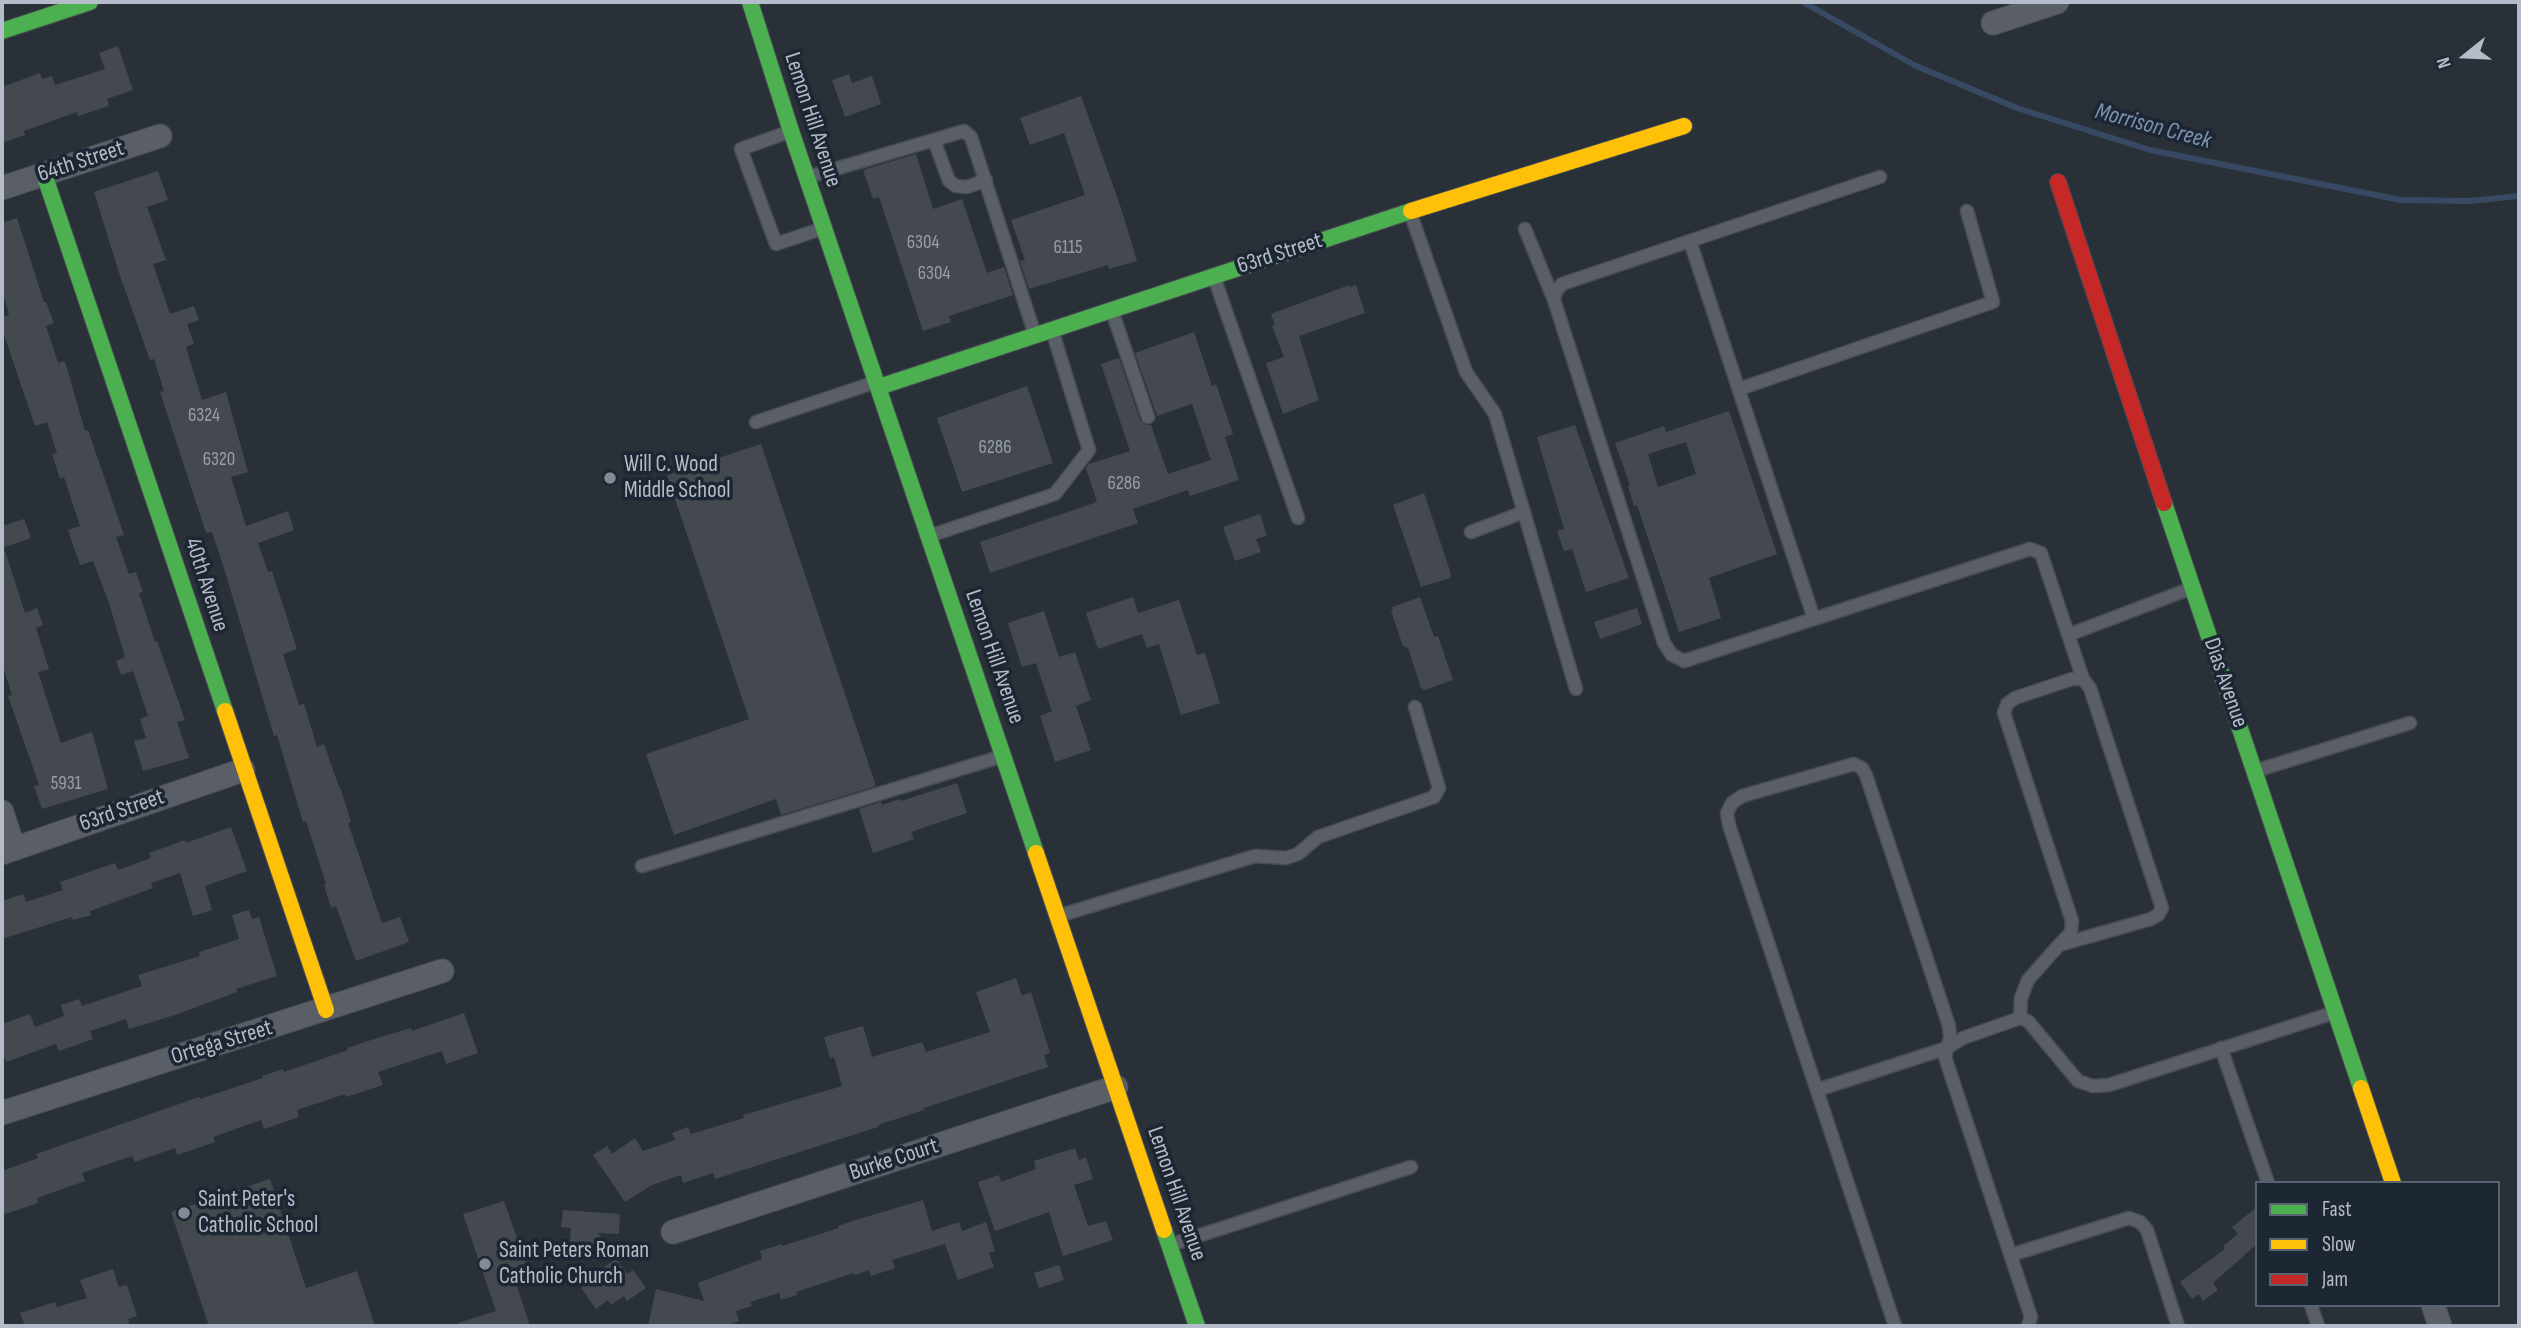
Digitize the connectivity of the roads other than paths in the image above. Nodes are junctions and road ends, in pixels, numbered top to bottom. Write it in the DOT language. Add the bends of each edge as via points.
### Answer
graph roads {
  1 [pos="90,2"];
  2 [pos="750,2"];
  3 [pos="2057,2"];
  4 [pos="1993,23"];
  5 [pos="2,31"];
  6 [pos="1684,126"];
  7 [pos="791,131"];
  8 [pos="160,136"];
  9 [pos="934,140"];
  10 [pos="44,174"];
  11 [pos="807,177"];
  12 [pos="1880,177"];
  13 [pos="986,180"];
  14 [pos="2058,182"];
  15 [pos="2,188"];
  16 [pos="1409,211"];
  17 [pos="1967,211"];
  18 [pos="824,228"];
  19 [pos="1525,229"];
  20 [pos="1690,241"];
  21 [pos="1213,276"];
  22 [pos="1554,300"];
  23 [pos="1112,310"];
  24 [pos="1052,330"];
  25 [pos="1035,336"];
  26 [pos="878,384"];
  27 [pos="1739,389"];
  28 [pos="1148,417"];
  29 [pos="756,422"];
  30 [pos="1524,512"];
  31 [pos="1298,518"];
  32 [pos="1471,532"];
  33 [pos="929,536"];
  34 [pos="2192,588"];
  35 [pos="1814,619"];
  36 [pos="2068,635"];
  37 [pos="2083,679"];
  38 [pos="1576,689"];
  39 [pos="1415,707"];
  40 [pos="2410,723"];
  41 [pos="1003,756"];
  42 [pos="243,770"];
  43 [pos="2255,771"];
  44 [pos="2,812"];
  45 [pos="8,851"];
  46 [pos="642,866"];
  47 [pos="1058,916"];
  48 [pos="2059,945"];
  49 [pos="442,971"];
  50 [pos="326,1010"];
  51 [pos="2337,1012"];
  52 [pos="2020,1018"];
  53 [pos="1947,1048"];
  54 [pos="2221,1048"];
  55 [pos="1116,1087"];
  56 [pos="1817,1090"];
  57 [pos="2,1114"];
  58 [pos="1411,1167"];
  59 [pos="2267,1181"];
  60 [pos="2392,1181"];
  61 [pos="673,1232"];
  62 [pos="1169,1245"];
  63 [pos="2011,1255"];
  64 [pos="2312,1307"];
  65 [pos="2434,1307"];
  66 [pos="1197,1326"];
  67 [pos="1895,1326"];
  68 [pos="2028,1326"];
  69 [pos="2178,1326"];
  70 [pos="2318,1326"];
  71 [pos="2440,1326"];
  1 -- 5 [label="street"];
  2 -- 7 [label="street, Lemon Hill Avenue"];
  3 -- 4 [label="street"];
  6 -- 16 [label="street, 63rd Street"];
  7 -- 11 [label="street, Lemon Hill Avenue"];
  7 -- 18 [label="lane" via="741,149 776,244"];
  8 -- 10 [label="street, 64th Street"];
  9 -- 11 [label="lane"];
  9 -- 13 [label="lane" via="949,181 967,187"];
  9 -- 13 [label="lane" via="964,131 971,137"];
  10 -- 15 [label="street, 64th Street"];
  10 -- 42 [label="street, 40th Avenue"];
  11 -- 18 [label="street, Lemon Hill Avenue"];
  12 -- 20 [label="lane"];
  13 -- 25 [label="lane"];
  14 -- 34 [label="street, Dias Avenue"];
  16 -- 21 [label="street, 63rd Street"];
  16 -- 30 [label="lane" via="1466,372 1494,414"];
  17 -- 27 [label="lane" via="1993,302"];
  18 -- 26 [label="street, Lemon Hill Avenue"];
  19 -- 22 [label="lane"];
  20 -- 22 [label="lane" via="1562,284"];
  20 -- 27 [label="lane"];
  21 -- 23 [label="street, 63rd Street"];
  21 -- 31 [label="lane"];
  22 -- 35 [label="lane" via="1664,643 1672,654 1684,662"];
  23 -- 24 [label="street, 63rd Street"];
  23 -- 28 [label="lane"];
  24 -- 25 [label="street, 63rd Street"];
  24 -- 33 [label="lane" via="1089,450 1055,494"];
  25 -- 26 [label="street, 63rd Street"];
  26 -- 29 [label="lane"];
  26 -- 33 [label="street, Lemon Hill Avenue"];
  27 -- 35 [label="lane"];
  30 -- 32 [label="lane"];
  30 -- 38 [label="lane"];
  33 -- 41 [label="street, Lemon Hill Avenue"];
  34 -- 36 [label="lane"];
  34 -- 43 [label="street, Dias Avenue"];
  35 -- 36 [label="lane" via="2030,549 2041,553"];
  36 -- 37 [label="lane"];
  37 -- 48 [label="lane" via="2015,698 2004,713 2072,921"];
  37 -- 48 [label="lane" via="2162,908 2151,919"];
  39 -- 47 [label="lane" via="1439,788 1434,797 1318,837 1286,858 1255,856"];
  40 -- 43 [label="lane"];
  41 -- 46 [label="lane"];
  41 -- 47 [label="street, Lemon Hill Avenue"];
  42 -- 45 [label="street, 63rd Street"];
  42 -- 50 [label="street, 40th Avenue"];
  43 -- 51 [label="street, Dias Avenue"];
  44 -- 45 [label="street"];
  47 -- 55 [label="street, Lemon Hill Avenue"];
  48 -- 52 [label="lane" via="2028,980"];
  49 -- 50 [label="street, Ortega Street"];
  50 -- 57 [label="street, Ortega Street"];
  51 -- 54 [label="lane"];
  51 -- 60 [label="street, Dias Avenue"];
  52 -- 53 [label="lane"];
  52 -- 54 [label="lane" via="2028,1021 2078,1081 2093,1086 2109,1085"];
  53 -- 56 [label="lane"];
  53 -- 56 [label="lane" via="1949,1026 1862,768 1845,765 1742,796 1727,813 1729,825"];
  53 -- 63 [label="lane" via="1945,1057"];
  54 -- 59 [label="lane"];
  55 -- 61 [label="street, Burke Court"];
  55 -- 62 [label="street, Lemon Hill Avenue"];
  56 -- 67 [label="lane"];
  58 -- 62 [label="lane"];
  62 -- 66 [label="street, Lemon Hill Avenue"];
  63 -- 68 [label="lane" via="2031,1317"];
  63 -- 69 [label="lane" via="2129,1218 2140,1222 2147,1230"];
  64 -- 70 [label="lane"];
  65 -- 71 [label="street"];
}
